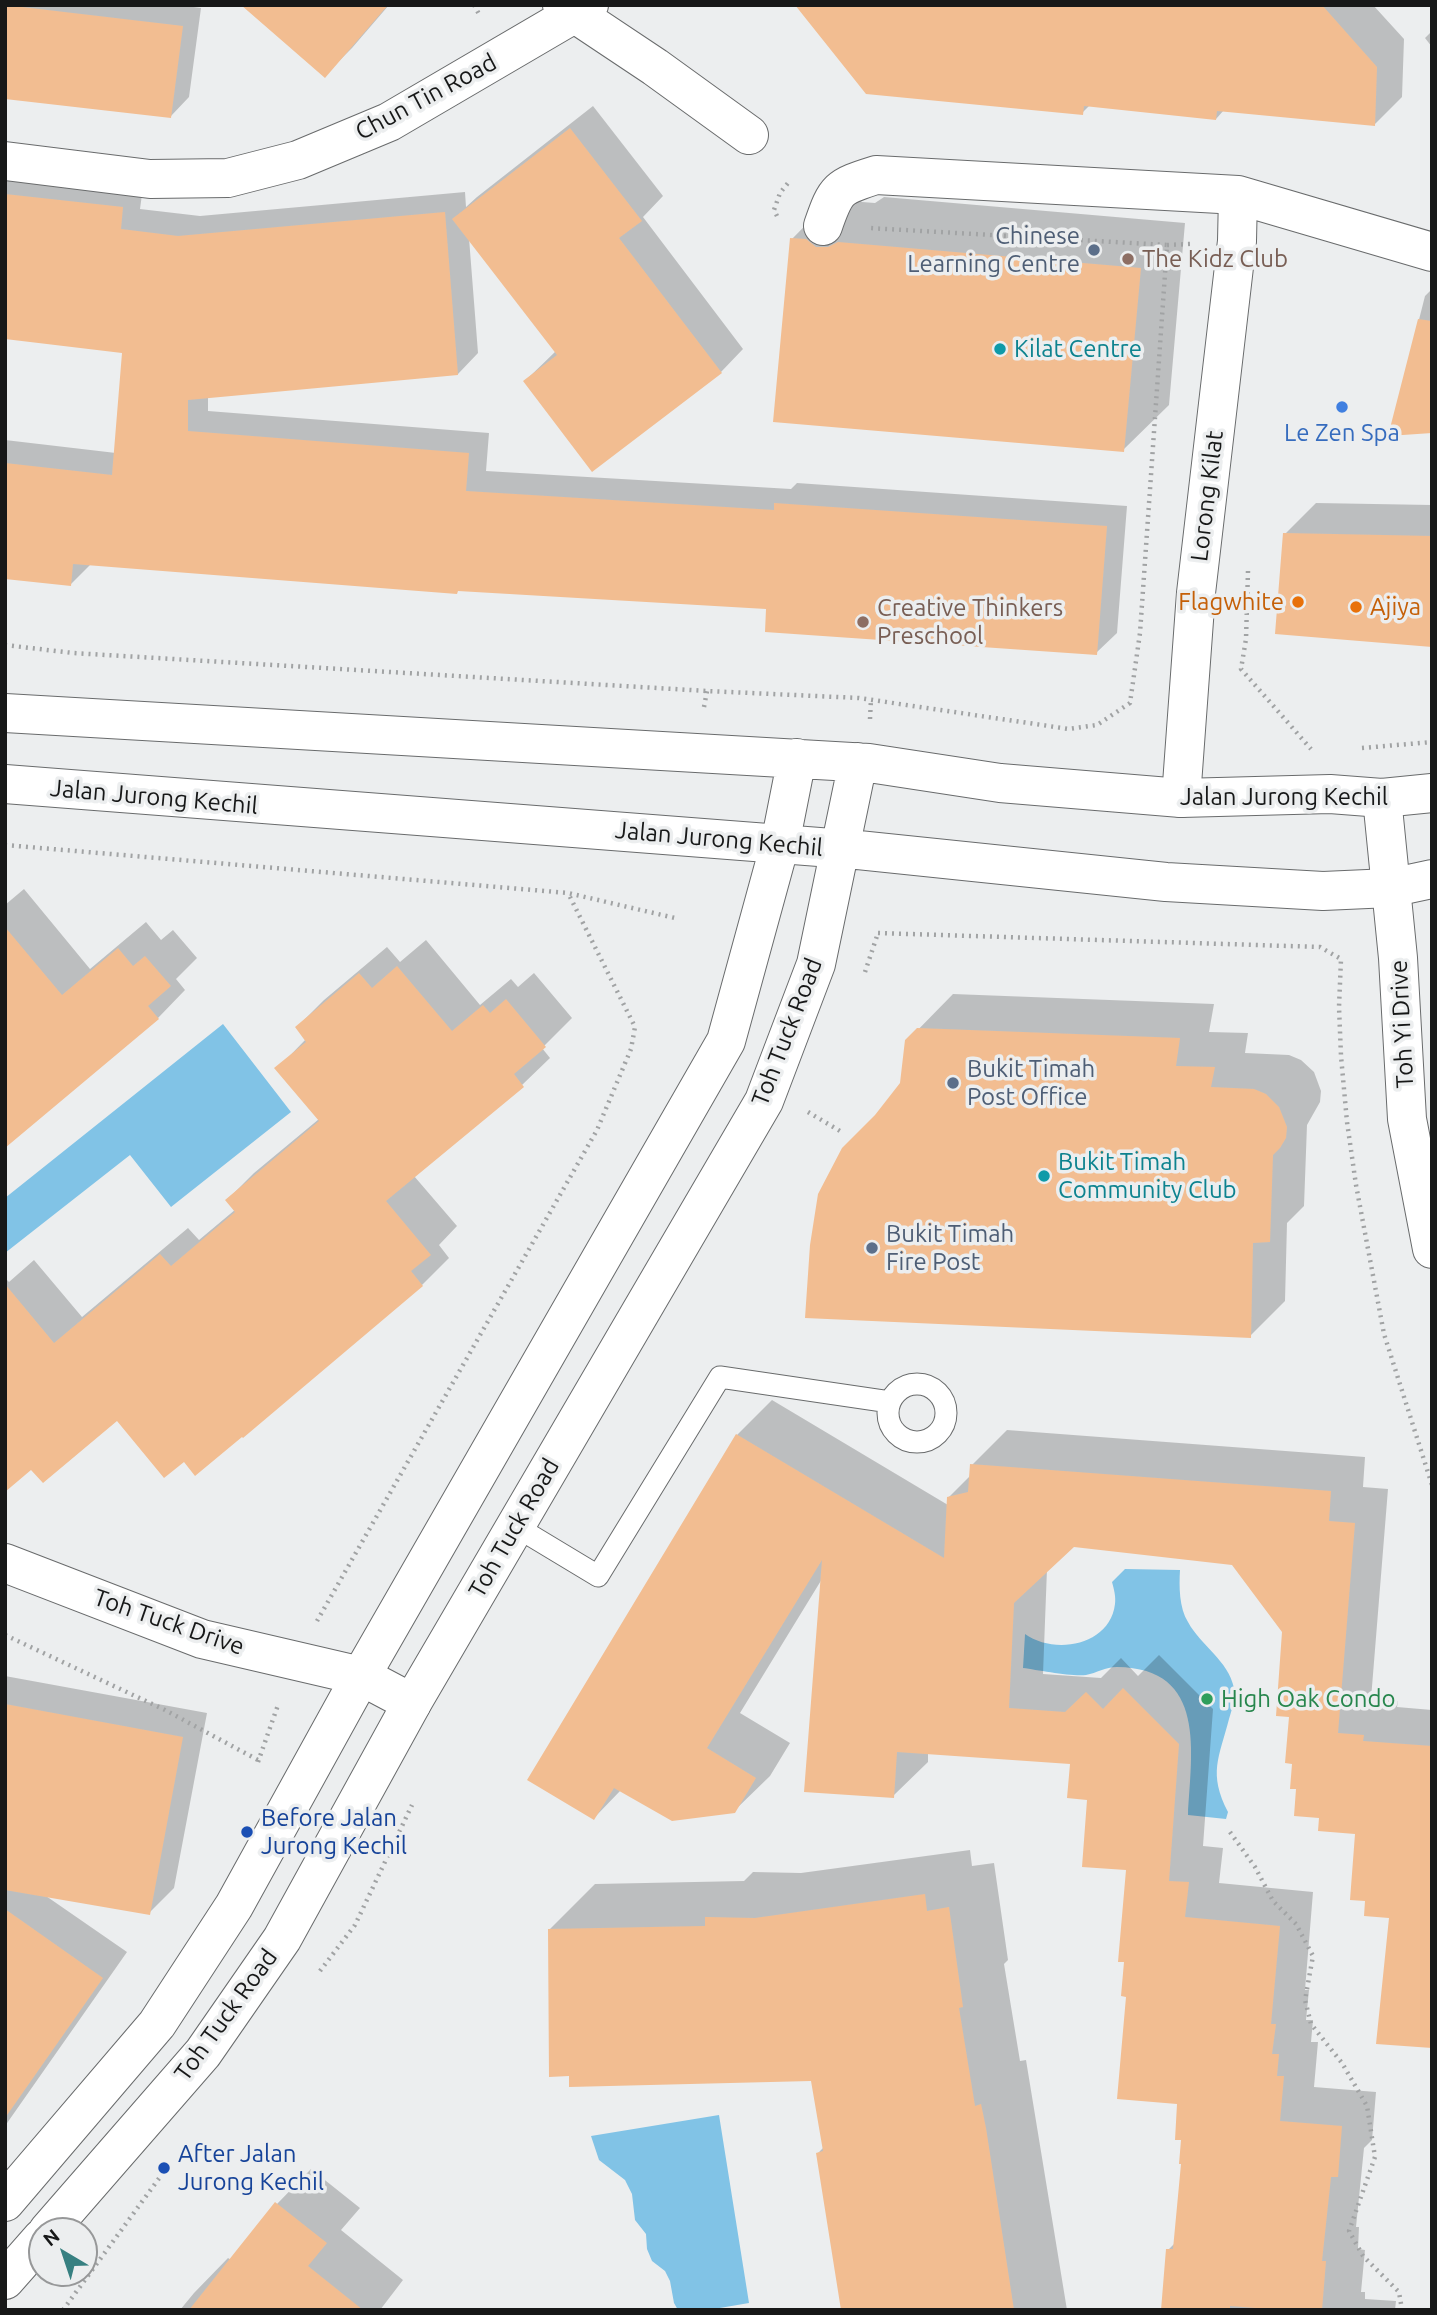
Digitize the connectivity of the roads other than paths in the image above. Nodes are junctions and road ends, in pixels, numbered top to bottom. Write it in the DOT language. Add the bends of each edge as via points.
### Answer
graph roads {
  1 [pos="575,8"];
  2 [pos="749,135"];
  3 [pos="5,161"];
  4 [pos="1238,195"];
  5 [pos="822,226"];
  6 [pos="1432,252"];
  7 [pos="5,713"];
  8 [pos="797,758"];
  9 [pos="858,762"];
  10 [pos="5,785"];
  11 [pos="1432,793"];
  12 [pos="1181,798"];
  13 [pos="1382,798"];
  14 [pos="780,844"];
  15 [pos="840,849"];
  16 [pos="1432,879"];
  17 [pos="1390,888"];
  18 [pos="1432,1249"];
  19 [pos="890,1402"];
  20 [pos="515,1526"];
  21 [pos="5,1563"];
  22 [pos="361,1676"];
  23 [pos="412,1703"];
  24 [pos="5,2202"];
  25 [pos="60,2217"];
  26 [pos="28,2254"];
  27 [pos="5,2280"];
  1 -- 2 [label="street"];
  1 -- 3 [label="street, Chun Tin Road" via="389,121 298,160 229,178 150,180"];
  4 -- 5 [label="street" via="876,175 833,196"];
  4 -- 6 [label="street"];
  4 -- 12 [label="street, Lorong Kilat" via="1237,242 1196,593"];
  7 -- 8 [label="street, Jalan Jurong Kechil"];
  8 -- 9 [label="street, Jalan Jurong Kechil"];
  8 -- 14 [label="street, Toh Tuck Road"];
  9 -- 12 [label="street, Jalan Jurong Kechil" via="1000,783"];
  9 -- 15 [label="street, Toh Tuck Road"];
  10 -- 14 [label="street, Jalan Jurong Kechil"];
  11 -- 13 [label="street, Jalan Jurong Kechil"];
  12 -- 13 [label="street, Jalan Jurong Kechil" via="1329,794"];
  13 -- 17 [label="street, Toh Yi Drive"];
  14 -- 15 [label="street, Jalan Jurong Kechil"];
  14 -- 22 [label="street, Toh Tuck Road" via="726,1041"];
  15 -- 17 [label="street, Jalan Jurong Kechil" via="1166,882 1323,891"];
  15 -- 20 [label="street, Toh Tuck Road" via="816,964 764,1101"];
  16 -- 17 [label="street, Jalan Jurong Kechil"];
  17 -- 18 [label="street, Toh Yi Drive" via="1407,1119"];
  19 -- 20 [label="lane" via="720,1377 598,1576"];
  20 -- 23 [label="street, Toh Tuck Road"];
  21 -- 22 [label="street, Toh Tuck Drive" via="202,1639"];
  22 -- 23 [label="street, Toh Tuck Drive"];
  22 -- 24 [label="street, Toh Tuck Road" via="234,1906 157,2024"];
  23 -- 25 [label="street, Toh Tuck Road" via="282,1939 203,2053"];
  26 -- 27 [label="street"];
}
